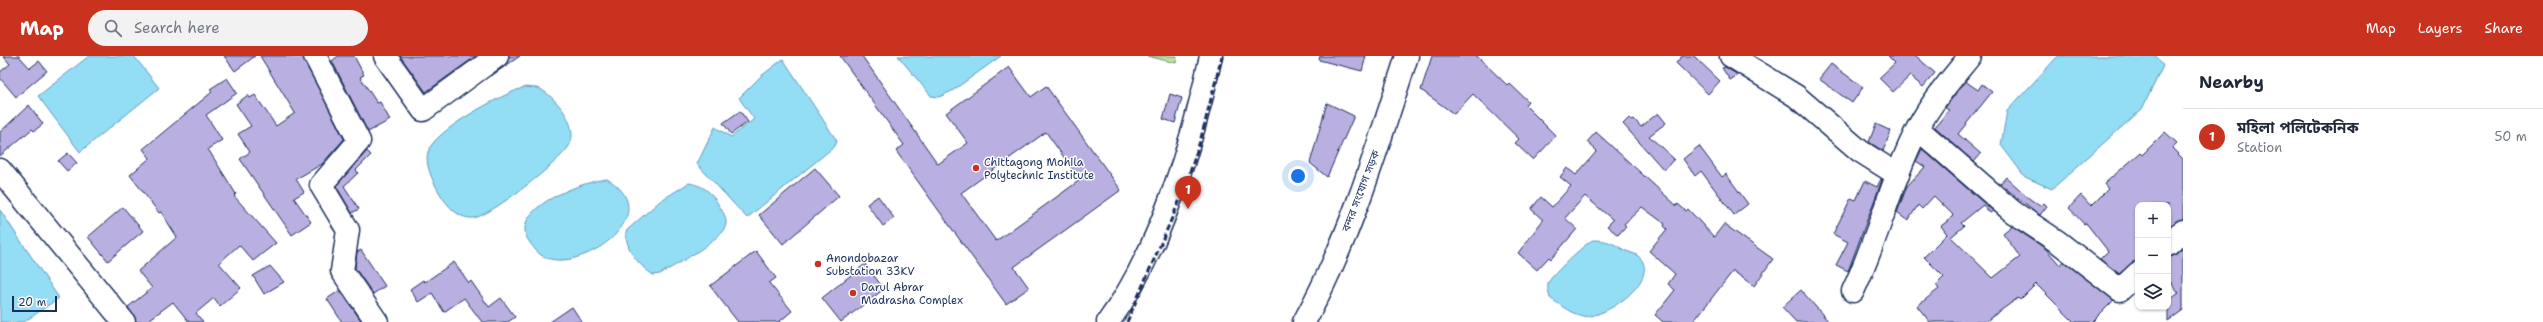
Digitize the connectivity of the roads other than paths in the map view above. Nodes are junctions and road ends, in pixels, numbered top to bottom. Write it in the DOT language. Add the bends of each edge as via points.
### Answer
graph roads {
  1 [pos="315,56"];
  2 [pos="385,56"];
  3 [pos="1211,56"];
  4 [pos="1407,56"];
  5 [pos="1731,56"];
  6 [pos="1970,56"];
  7 [pos="489,58"];
  8 [pos="1918,129"];
  9 [pos="0,170"];
  10 [pos="1898,174"];
  11 [pos="2183,231"];
  12 [pos="2171,242"];
  13 [pos="2137,274"];
  14 [pos="1853,291"];
  15 [pos="124,322"];
  16 [pos="378,322"];
  17 [pos="1108,322"];
  18 [pos="1304,322"];
  1 -- 16 [label="main road" via="359,141 321,185 348,230 342,271"];
  2 -- 7 [label="main road" via="423,110"];
  3 -- 17 [label="main road" via="1199,112 1165,213 1126,298"];
  4 -- 18 [label="main road, বন্দর সংযোগ সড়ক" via="1374,159 1341,241"];
  5 -- 10 [label="main road" via="1796,96 1860,151"];
  6 -- 8 [label="main road" via="1939,94"];
  8 -- 10 [label="main road"];
  8 -- 13 [label="main road" via="2013,212 2058,242 2120,290"];
  9 -- 15 [label="main road"];
  10 -- 14 [label="main road" via="1866,263"];
  11 -- 12 [label="main road"];
}
